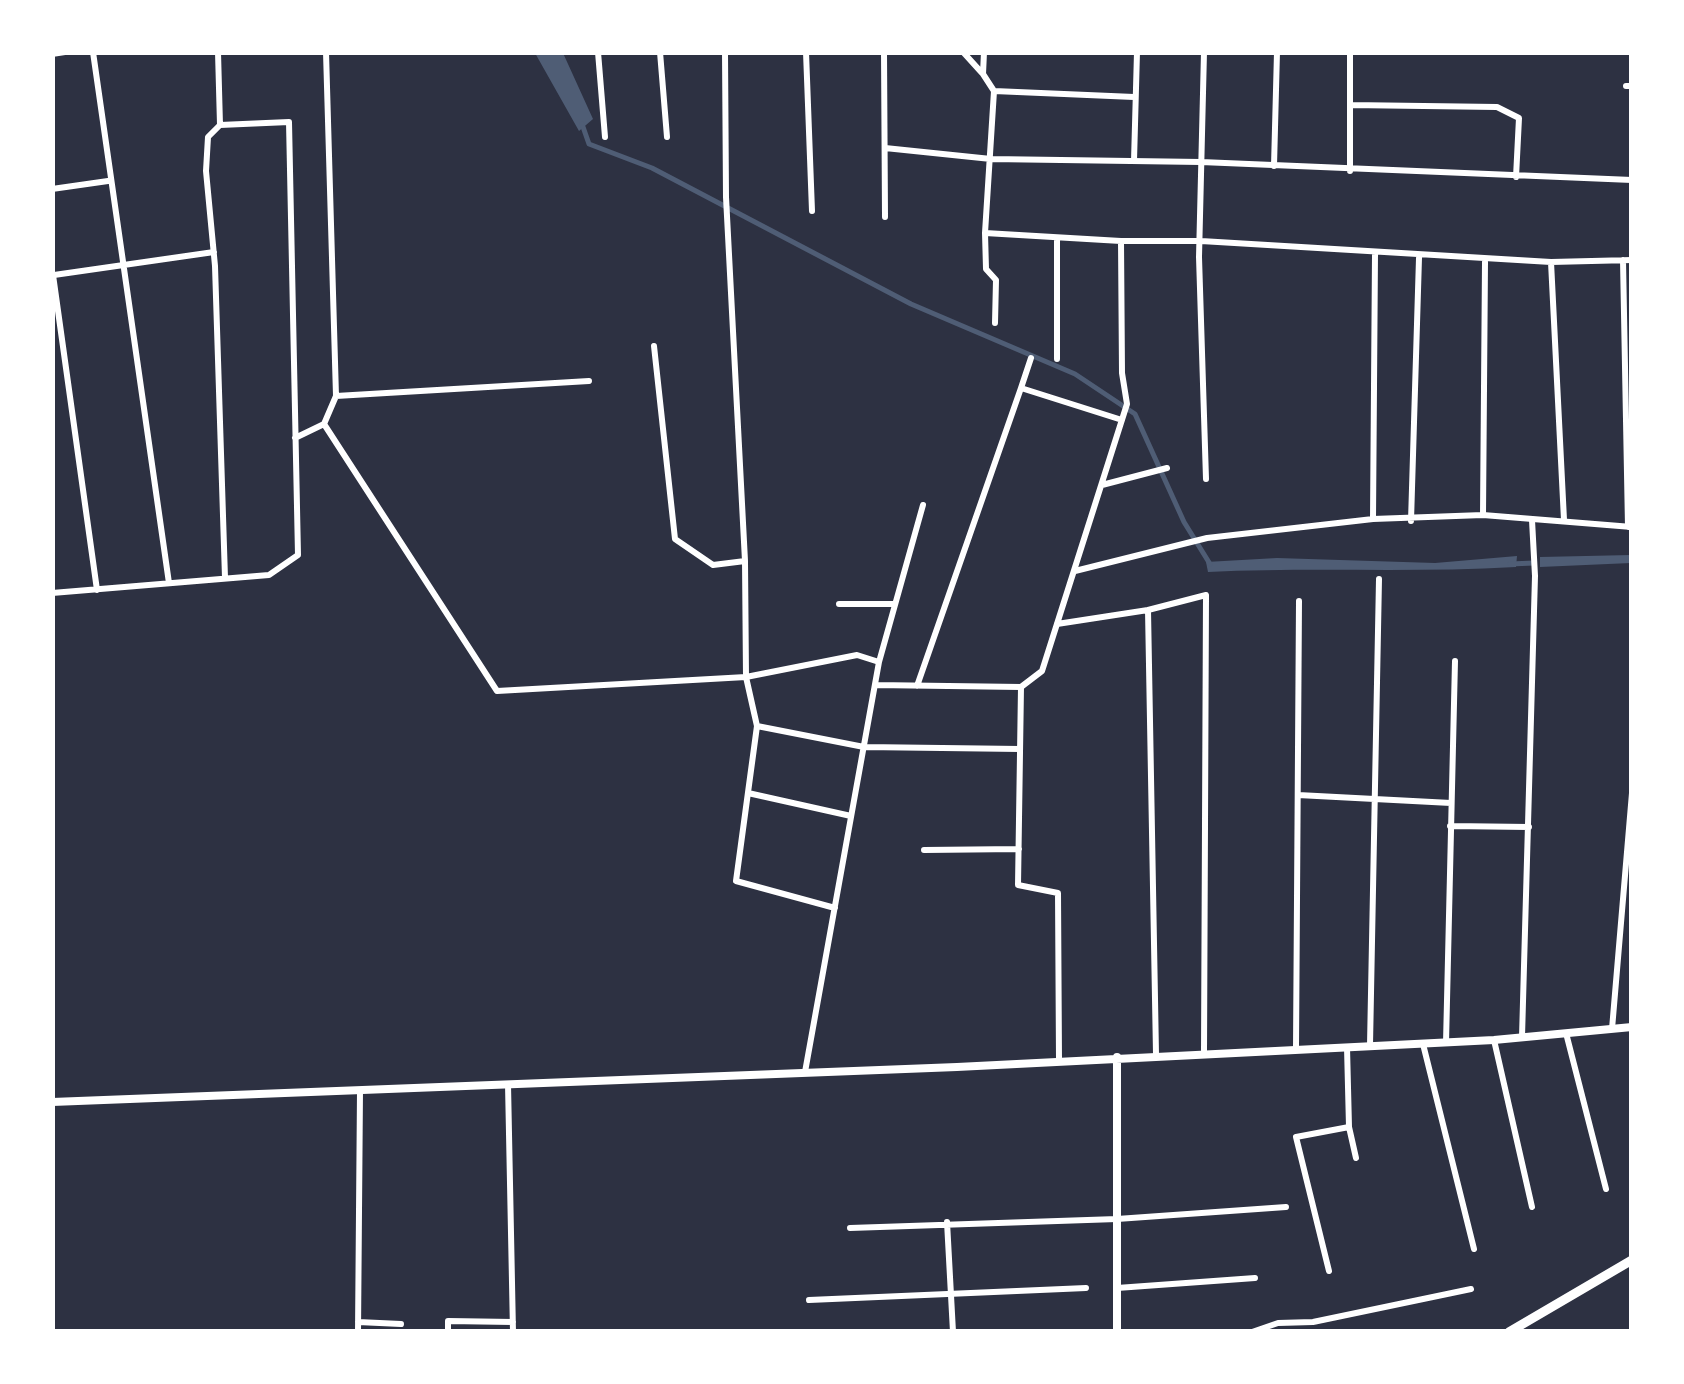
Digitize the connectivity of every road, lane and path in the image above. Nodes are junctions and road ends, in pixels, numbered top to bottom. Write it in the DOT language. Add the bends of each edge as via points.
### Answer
graph roads {
  1 [pos="65,52"];
  2 [pos="93,52"];
  3 [pos="218,52"];
  4 [pos="326,52"];
  5 [pos="598,52"];
  6 [pos="660,52"];
  7 [pos="725,52"];
  8 [pos="806,52"];
  9 [pos="884,52"];
  10 [pos="962,52"];
  11 [pos="984,52"];
  12 [pos="1137,52"];
  13 [pos="1204,52"];
  14 [pos="1277,52"];
  15 [pos="1350,52"];
  16 [pos="52,54"];
  17 [pos="983,74"];
  18 [pos="994,91"];
  19 [pos="1134,97"];
  20 [pos="1350,105"];
  21 [pos="220,125"];
  22 [pos="606,137"];
  23 [pos="667,137"];
  24 [pos="884,148"];
  25 [pos="992,159"];
  26 [pos="1134,162"];
  27 [pos="1201,162"];
  28 [pos="1274,166"];
  29 [pos="1350,171"];
  30 [pos="1516,177"];
  31 [pos="108,180"];
  32 [pos="1632,180"];
  33 [pos="52,189"];
  34 [pos="812,211"];
  35 [pos="885,216"];
  36 [pos="985,233"];
  37 [pos="1058,238"];
  38 [pos="1121,241"];
  39 [pos="1201,242"];
  40 [pos="214,252"];
  41 [pos="1375,254"];
  42 [pos="1419,258"];
  43 [pos="1627,260"];
  44 [pos="1485,262"];
  45 [pos="1551,262"];
  46 [pos="123,265"];
  47 [pos="53,275"];
  48 [pos="995,323"];
  49 [pos="654,346"];
  50 [pos="1031,358"];
  51 [pos="1056,359"];
  52 [pos="589,381"];
  53 [pos="1022,388"];
  54 [pos="336,396"];
  55 [pos="1122,420"];
  56 [pos="324,424"];
  57 [pos="294,438"];
  58 [pos="1167,468"];
  59 [pos="1206,479"];
  60 [pos="1101,486"];
  61 [pos="923,505"];
  62 [pos="1483,515"];
  63 [pos="1373,519"];
  64 [pos="1532,520"];
  65 [pos="1564,520"];
  66 [pos="1411,521"];
  67 [pos="1630,527"];
  68 [pos="745,562"];
  69 [pos="1073,572"];
  70 [pos="225,578"];
  71 [pos="1379,580"];
  72 [pos="169,583"];
  73 [pos="97,590"];
  74 [pos="52,593"];
  75 [pos="1299,601"];
  76 [pos="840,604"];
  77 [pos="895,604"];
  78 [pos="1148,610"];
  79 [pos="1057,624"];
  80 [pos="1455,661"];
  81 [pos="879,662"];
  82 [pos="746,678"];
  83 [pos="875,685"];
  84 [pos="917,686"];
  85 [pos="1020,687"];
  86 [pos="756,726"];
  87 [pos="864,747"];
  88 [pos="1020,750"];
  89 [pos="748,793"];
  90 [pos="1632,793"];
  91 [pos="1298,795"];
  92 [pos="1376,801"];
  93 [pos="1451,803"];
  94 [pos="852,816"];
  95 [pos="1450,826"];
  96 [pos="1529,827"];
  97 [pos="1019,849"];
  98 [pos="924,850"];
  99 [pos="835,908"];
  100 [pos="1632,1027"];
  101 [pos="1612,1029"];
  102 [pos="1566,1033"];
  103 [pos="1522,1037"];
  104 [pos="1494,1040"];
  105 [pos="1446,1043"];
  106 [pos="1422,1044"];
  107 [pos="1370,1046"];
  108 [pos="1347,1047"];
  109 [pos="1296,1048"];
  110 [pos="1204,1052"];
  111 [pos="1156,1054"];
  112 [pos="1117,1058"];
  113 [pos="1060,1061"];
  114 [pos="805,1072"];
  115 [pos="508,1084"];
  116 [pos="360,1091"];
  117 [pos="52,1102"];
  118 [pos="1349,1127"];
  119 [pos="1356,1158"];
  120 [pos="1606,1189"];
  121 [pos="1286,1207"];
  122 [pos="1532,1207"];
  123 [pos="1117,1219"];
  124 [pos="947,1222"];
  125 [pos="850,1228"];
  126 [pos="1474,1249"];
  127 [pos="1632,1260"];
  128 [pos="1328,1271"];
  129 [pos="1255,1278"];
  130 [pos="1086,1288"];
  131 [pos="1117,1288"];
  132 [pos="1471,1289"];
  133 [pos="952,1294"];
  134 [pos="808,1300"];
  135 [pos="513,1322"];
  136 [pos="402,1324"];
  137 [pos="358,1327"];
  138 [pos="1314,1327"];
  139 [pos="448,1332"];
  140 [pos="513,1332"];
  141 [pos="954,1332"];
  142 [pos="1117,1332"];
  143 [pos="1252,1332"];
  144 [pos="1509,1332"];
  1 -- 16 [label="street"];
  2 -- 31 [label="street"];
  3 -- 21 [label="street"];
  4 -- 54 [label="street"];
  5 -- 22 [label="street"];
  6 -- 23 [label="street"];
  7 -- 68 [label="street"];
  8 -- 34 [label="street"];
  9 -- 24 [label="street"];
  10 -- 17 [label="street"];
  11 -- 17 [label="street"];
  12 -- 19 [label="street"];
  13 -- 27 [label="street"];
  14 -- 28 [label="street"];
  15 -- 20 [label="street"];
  17 -- 18 [label="street"];
  18 -- 19 [label="street"];
  18 -- 25 [label="street"];
  19 -- 26 [label="street"];
  20 -- 29 [label="street"];
  20 -- 30 [label="street" via="1498,107 1519,118"];
  21 -- 40 [label="street" via="208,137 206,171"];
  21 -- 57 [label="street" via="289,122"];
  24 -- 25 [label="street"];
  24 -- 35 [label="street"];
  25 -- 26 [label="street"];
  25 -- 36 [label="street"];
  26 -- 27 [label="street"];
  27 -- 28 [label="street"];
  27 -- 39 [label="street"];
  28 -- 29 [label="street"];
  29 -- 30 [label="street"];
  30 -- 32 [label="street"];
  31 -- 33 [label="street"];
  31 -- 46 [label="street"];
  36 -- 37 [label="street"];
  36 -- 48 [label="street" via="986,269 996,280"];
  37 -- 38 [label="street"];
  37 -- 51 [label="street"];
  38 -- 39 [label="street"];
  38 -- 55 [label="street" via="1127,404"];
  39 -- 41 [label="street"];
  39 -- 59 [label="street"];
  40 -- 46 [label="street"];
  40 -- 70 [label="street"];
  41 -- 42 [label="street"];
  41 -- 63 [label="street"];
  42 -- 44 [label="street"];
  42 -- 66 [label="street"];
  43 -- 45 [label="street"];
  43 -- 67 [label="street"];
  44 -- 45 [label="street"];
  44 -- 62 [label="street"];
  45 -- 65 [label="street"];
  46 -- 47 [label="street"];
  46 -- 72 [label="street"];
  47 -- 73 [label="street"];
  49 -- 68 [label="street" via="675,539 712,565"];
  50 -- 53 [label="street"];
  52 -- 54 [label="street"];
  53 -- 55 [label="street"];
  53 -- 84 [label="street"];
  54 -- 56 [label="street"];
  55 -- 60 [label="street"];
  56 -- 57 [label="street"];
  56 -- 82 [label="street" via="497,691"];
  57 -- 70 [label="street" via="298,554 269,575"];
  58 -- 60 [label="street"];
  60 -- 69 [label="street"];
  61 -- 77 [label="street"];
  62 -- 64 [label="street"];
  62 -- 66 [label="street"];
  63 -- 66 [label="street"];
  63 -- 69 [label="street" via="1208,538"];
  64 -- 65 [label="street"];
  64 -- 96 [label="street"];
  65 -- 67 [label="street"];
  68 -- 82 [label="street"];
  69 -- 79 [label="street"];
  70 -- 72 [label="street"];
  71 -- 92 [label="street"];
  72 -- 73 [label="street"];
  73 -- 74 [label="street"];
  75 -- 91 [label="street"];
  76 -- 77 [label="street"];
  77 -- 81 [label="street"];
  78 -- 79 [label="street"];
  78 -- 110 [label="street" via="1206,596"];
  78 -- 111 [label="street"];
  79 -- 85 [label="street" via="1042,671"];
  80 -- 93 [label="street"];
  81 -- 82 [label="street" via="857,655"];
  81 -- 83 [label="street"];
  82 -- 86 [label="street"];
  83 -- 84 [label="street"];
  83 -- 87 [label="street"];
  84 -- 85 [label="street"];
  85 -- 88 [label="street"];
  86 -- 87 [label="street"];
  86 -- 89 [label="street"];
  87 -- 88 [label="street"];
  87 -- 94 [label="street"];
  88 -- 97 [label="street"];
  89 -- 94 [label="street"];
  89 -- 99 [label="street" via="736,881"];
  90 -- 101 [label="street"];
  91 -- 92 [label="street"];
  91 -- 109 [label="street"];
  92 -- 93 [label="street"];
  92 -- 107 [label="street"];
  93 -- 95 [label="street"];
  94 -- 99 [label="street"];
  95 -- 96 [label="street"];
  95 -- 105 [label="street"];
  96 -- 103 [label="street"];
  97 -- 98 [label="street"];
  97 -- 113 [label="street" via="1018,885 1058,893"];
  99 -- 114 [label="street"];
  100 -- 101 [label="street"];
  101 -- 102 [label="street"];
  102 -- 103 [label="street"];
  102 -- 120 [label="street"];
  103 -- 104 [label="street"];
  104 -- 105 [label="street"];
  104 -- 122 [label="street"];
  105 -- 106 [label="street"];
  106 -- 107 [label="street"];
  106 -- 126 [label="street"];
  107 -- 108 [label="street"];
  108 -- 109 [label="street"];
  108 -- 118 [label="street"];
  109 -- 110 [label="street"];
  110 -- 111 [label="street"];
  111 -- 112 [label="street"];
  112 -- 113 [label="street"];
  112 -- 123 [label="street"];
  113 -- 114 [label="street"];
  114 -- 115 [label="street"];
  115 -- 116 [label="street"];
  115 -- 135 [label="street"];
  116 -- 117 [label="street"];
  116 -- 137 [label="street"];
  118 -- 119 [label="street"];
  118 -- 128 [label="street" via="1296,1137"];
  121 -- 123 [label="street"];
  123 -- 124 [label="street"];
  123 -- 131 [label="street"];
  124 -- 125 [label="street"];
  124 -- 133 [label="street"];
  127 -- 144 [label="main road"];
  129 -- 131 [label="street"];
  130 -- 133 [label="street"];
  131 -- 142 [label="street"];
  132 -- 138 [label="street"];
  133 -- 134 [label="street"];
  133 -- 141 [label="street"];
  135 -- 139 [label="street" via="448,1320"];
  135 -- 140 [label="street"];
  136 -- 137 [label="street"];
  138 -- 143 [label="street" via="1278,1323"];
}
